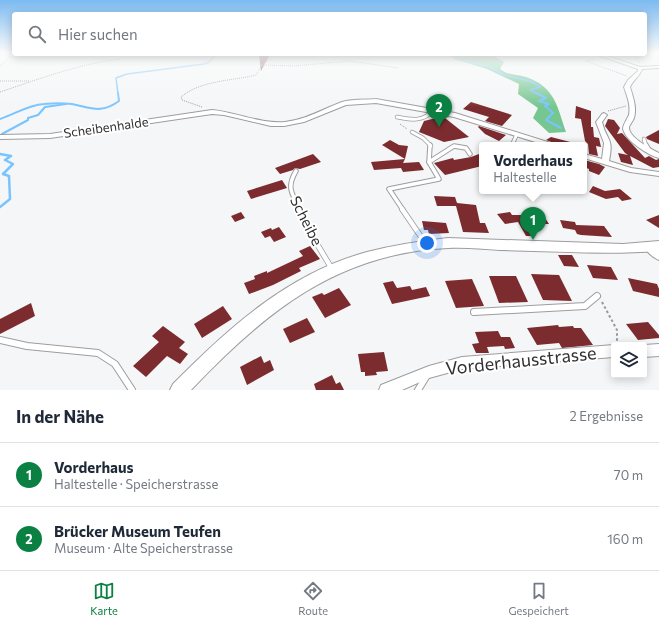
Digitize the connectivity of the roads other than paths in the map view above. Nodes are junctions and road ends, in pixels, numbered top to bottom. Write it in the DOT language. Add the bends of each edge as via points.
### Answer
graph roads {
  1 [pos="640,70"];
  2 [pos="434,110"];
  3 [pos="604,115"];
  4 [pos="397,117"];
  5 [pos="412,132"];
  6 [pos="517,134"];
  7 [pos="0,138"];
  8 [pos="644,139"];
  9 [pos="513,142"];
  10 [pos="542,142"];
  11 [pos="651,152"];
  12 [pos="470,154"];
  13 [pos="659,156"];
  14 [pos="587,157"];
  15 [pos="429,162"];
  16 [pos="605,162"];
  17 [pos="296,171"];
  18 [pos="659,174"];
  19 [pos="426,244"];
  20 [pos="656,250"];
  21 [pos="332,269"];
  22 [pos="597,296"];
  23 [pos="474,312"];
  24 [pos="0,340"];
  25 [pos="659,350"];
  26 [pos="611,351"];
  27 [pos="647,351"];
  28 [pos="429,372"];
  29 [pos="132,390"];
  30 [pos="179,390"];
  31 [pos="386,390"];
  32 [pos="418,390"];
  1 -- 11 [label="street" via="627,87 632,105 631,119 626,132"];
  2 -- 4 [label="lane" via="428,118 422,120"];
  2 -- 6 [label="street, Scheibenhalde"];
  2 -- 7 [label="street, Scheibenhalde" via="391,102 359,101 345,103 302,121 284,124 271,124 212,112 50,136"];
  3 -- 16 [label="street" via="599,122 608,146"];
  5 -- 15 [label="lane" via="431,145"];
  6 -- 9 [label="lane"];
  6 -- 10 [label="street, Scheibenhalde"];
  8 -- 11 [label="lane"];
  11 -- 13 [label="street"];
  12 -- 15 [label="lane" via="466,148 454,146"];
  14 -- 16 [label="street"];
  15 -- 19 [label="lane" via="439,179 389,190"];
  16 -- 18 [label="street" via="644,173"];
  17 -- 21 [label="lane, Scheibe" via="290,181 293,195 308,229"];
  19 -- 20 [label="main road"];
  19 -- 21 [label="main road" via="363,258"];
  21 -- 30 [label="main road" via="300,285 269,306 241,329"];
  22 -- 23 [label="lane" via="585,306"];
  24 -- 29 [label="lane" via="27,346 98,353 116,364"];
  25 -- 27 [label="street"];
  26 -- 28 [label="street, Vorderhausstrasse" via="462,363"];
  28 -- 31 [label="street, Vorderhausstrasse"];
  28 -- 32 [label="lane, Vorderhausstrasse"];
}
